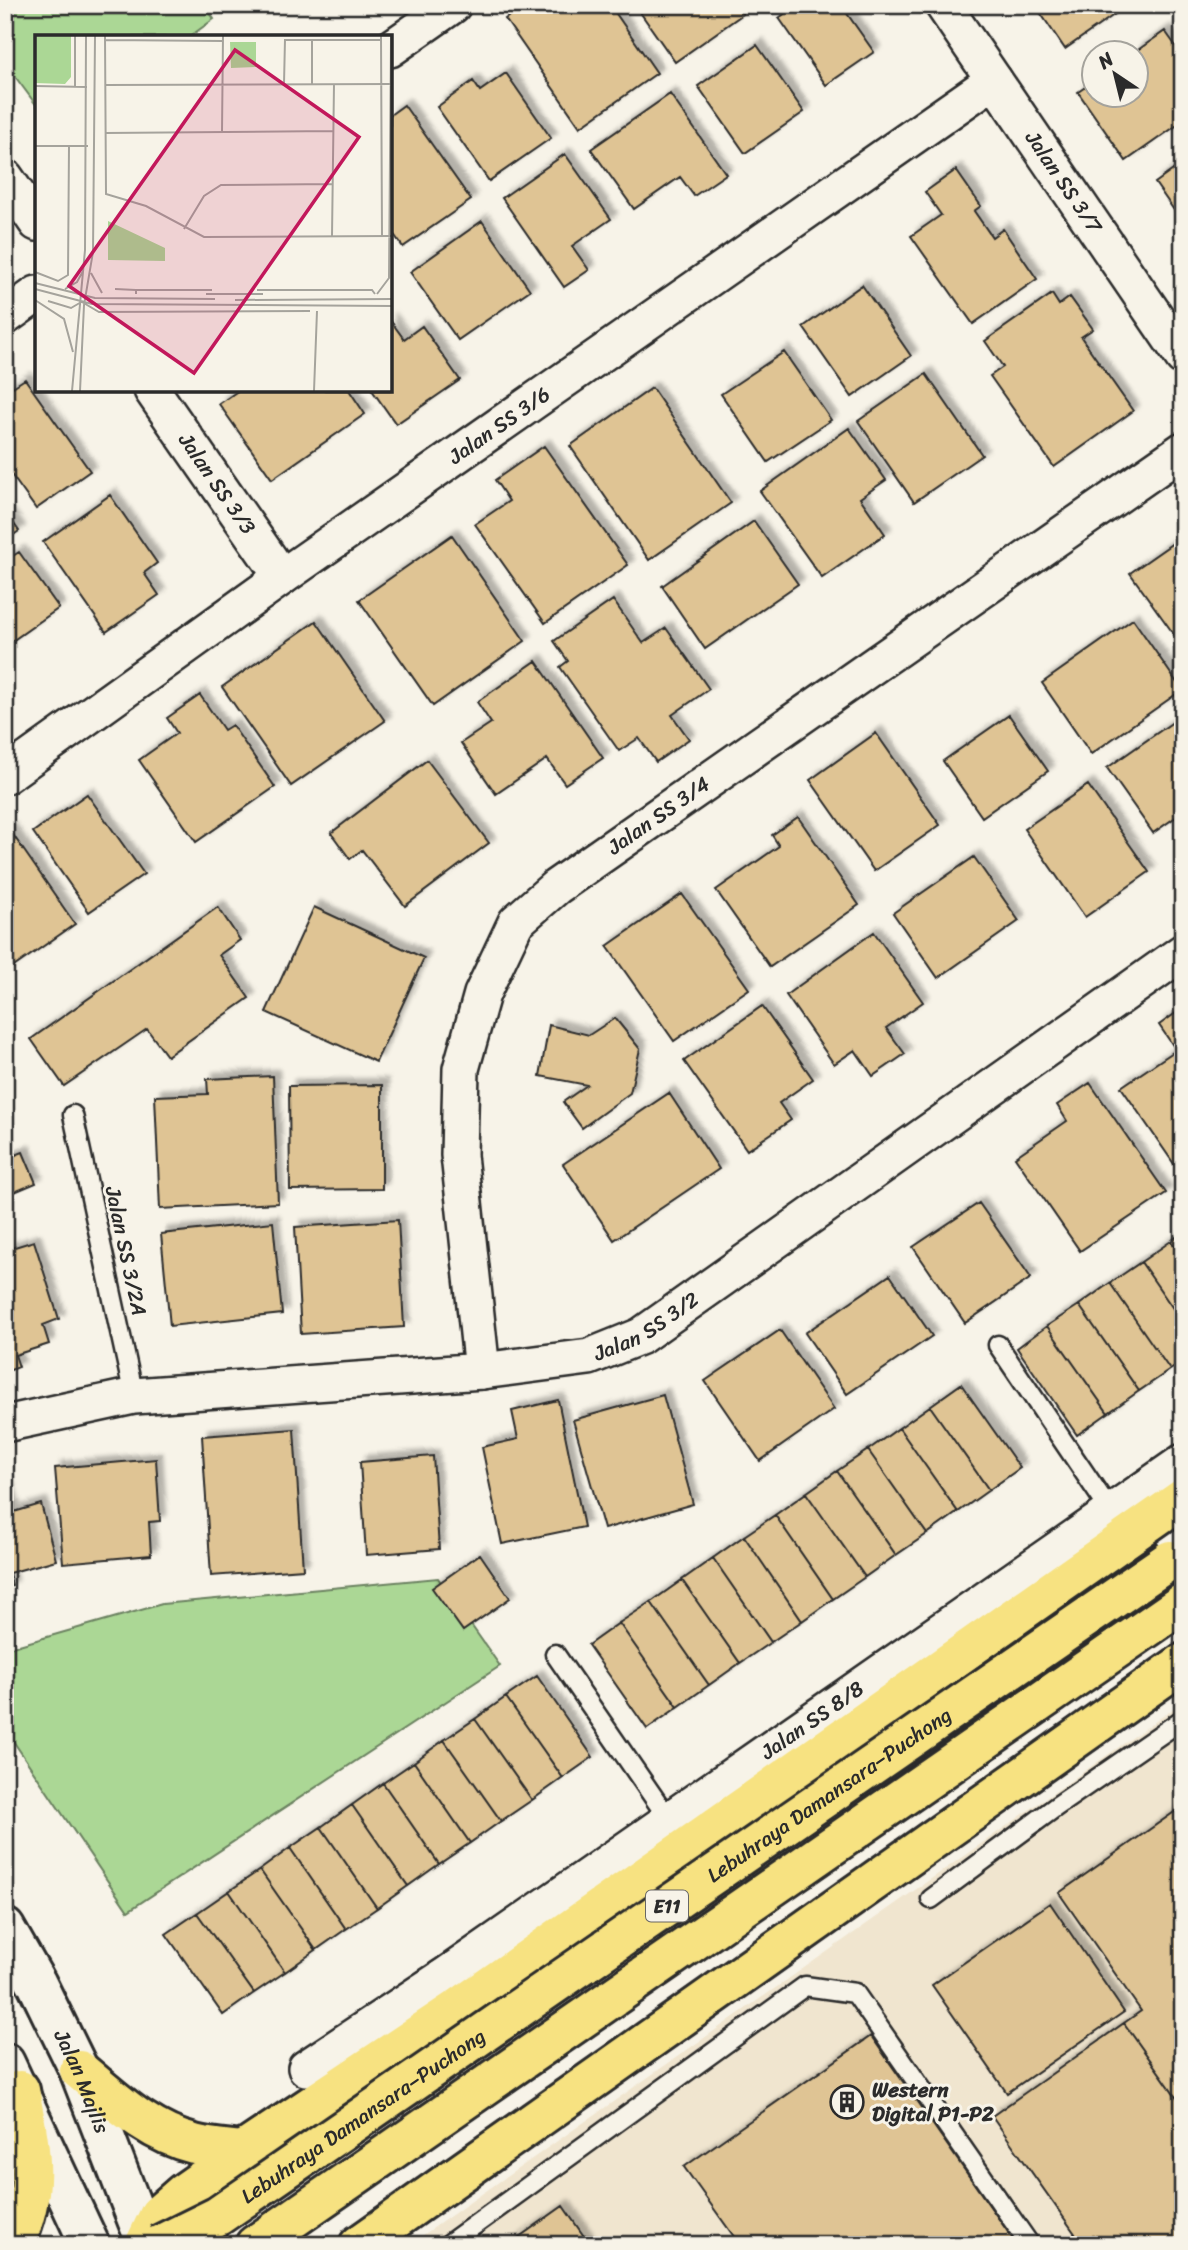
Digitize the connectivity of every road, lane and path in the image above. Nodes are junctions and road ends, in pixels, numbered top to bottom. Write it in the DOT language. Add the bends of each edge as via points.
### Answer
graph roads {
  1 [pos="453,5"];
  2 [pos="943,5"];
  3 [pos="392,47"];
  4 [pos="994,80"];
  5 [pos="5,177"];
  6 [pos="35,220"];
  7 [pos="35,295"];
  8 [pos="5,317"];
  9 [pos="1183,357"];
  10 [pos="153,392"];
  11 [pos="1183,450"];
  12 [pos="282,577"];
  13 [pos="5,776"];
  14 [pos="1183,952"];
  15 [pos="73,1115"];
  16 [pos="998,1345"];
  17 [pos="482,1371"];
  18 [pos="134,1396"];
  19 [pos="5,1424"];
  20 [pos="1183,1462"];
  21 [pos="1183,1498"];
  22 [pos="1111,1512"];
  23 [pos="1177,1555"];
  24 [pos="1183,1603"];
  25 [pos="555,1654"];
  26 [pos="1183,1663"];
  27 [pos="1183,1719"];
  28 [pos="670,1821"];
  29 [pos="931,1899"];
  30 [pos="5,1928"];
  31 [pos="452,1992"];
  32 [pos="306,2068"];
  33 [pos="79,2070"];
  34 [pos="12,2077"];
  35 [pos="279,2128"];
  36 [pos="243,2151"];
  37 [pos="149,2244"];
  38 [pos="14,2245"];
  39 [pos="90,2245"];
  40 [pos="242,2245"];
  41 [pos="255,2245"];
  42 [pos="359,2245"];
  43 [pos="447,2245"];
  44 [pos="1030,2245"];
  1 -- 3 [label="street"];
  2 -- 4 [label="street, Jalan SS 3/7"];
  4 -- 9 [label="street, Jalan SS 3/7"];
  4 -- 12 [label="street, Jalan SS 3/6"];
  5 -- 6 [label="street"];
  7 -- 8 [label="street"];
  10 -- 12 [label="street, Jalan SS 3/3"];
  11 -- 17 [label="street, Jalan SS 3/4" via="556,887 516,922 482,994 461,1069 459,1155"];
  12 -- 13 [label="street, Jalan SS 3/6"];
  14 -- 17 [label="street, Jalan SS 3/2" via="641,1336 589,1357"];
  15 -- 18 [label="lane, Jalan SS 3/2A"];
  16 -- 22 [label="lane"];
  17 -- 18 [label="street, Jalan SS 3/2"];
  18 -- 19 [label="street, Jalan SS 3/2"];
  20 -- 22 [label="street, Jalan SS 8/8"];
  21 -- 31 [label="highway"];
  22 -- 28 [label="street, Jalan SS 8/8"];
  23 -- 37 [label="highway, Lebuhraya Damansara–Puchong / E11, bridge" via="218,2216"];
  24 -- 41 [label="highway, Lebuhraya Damansara–Puchong / E11"];
  25 -- 28 [label="lane"];
  26 -- 42 [label="highway"];
  27 -- 29 [label="lane"];
  28 -- 31 [label="street, Jalan SS 8/8"];
  30 -- 33 [label="main road, Jalan Majlis"];
  31 -- 32 [label="street, Jalan SS 8/8"];
  31 -- 35 [label="highway"];
  33 -- 36 [label="highway" via="141,2121 168,2136 195,2145"];
  33 -- 37 [label="main road, Jalan Majlis"];
  34 -- 38 [label="highway" via="32,2152 32,2186"];
  34 -- 39 [label="main road"];
  35 -- 36 [label="highway"];
  35 -- 40 [label="highway" via="238,2174 228,2202 230,2224"];
  36 -- 37 [label="highway" via="159,2214"];
  43 -- 44 [label="lane" via="805,1986 855,1993"];
}
